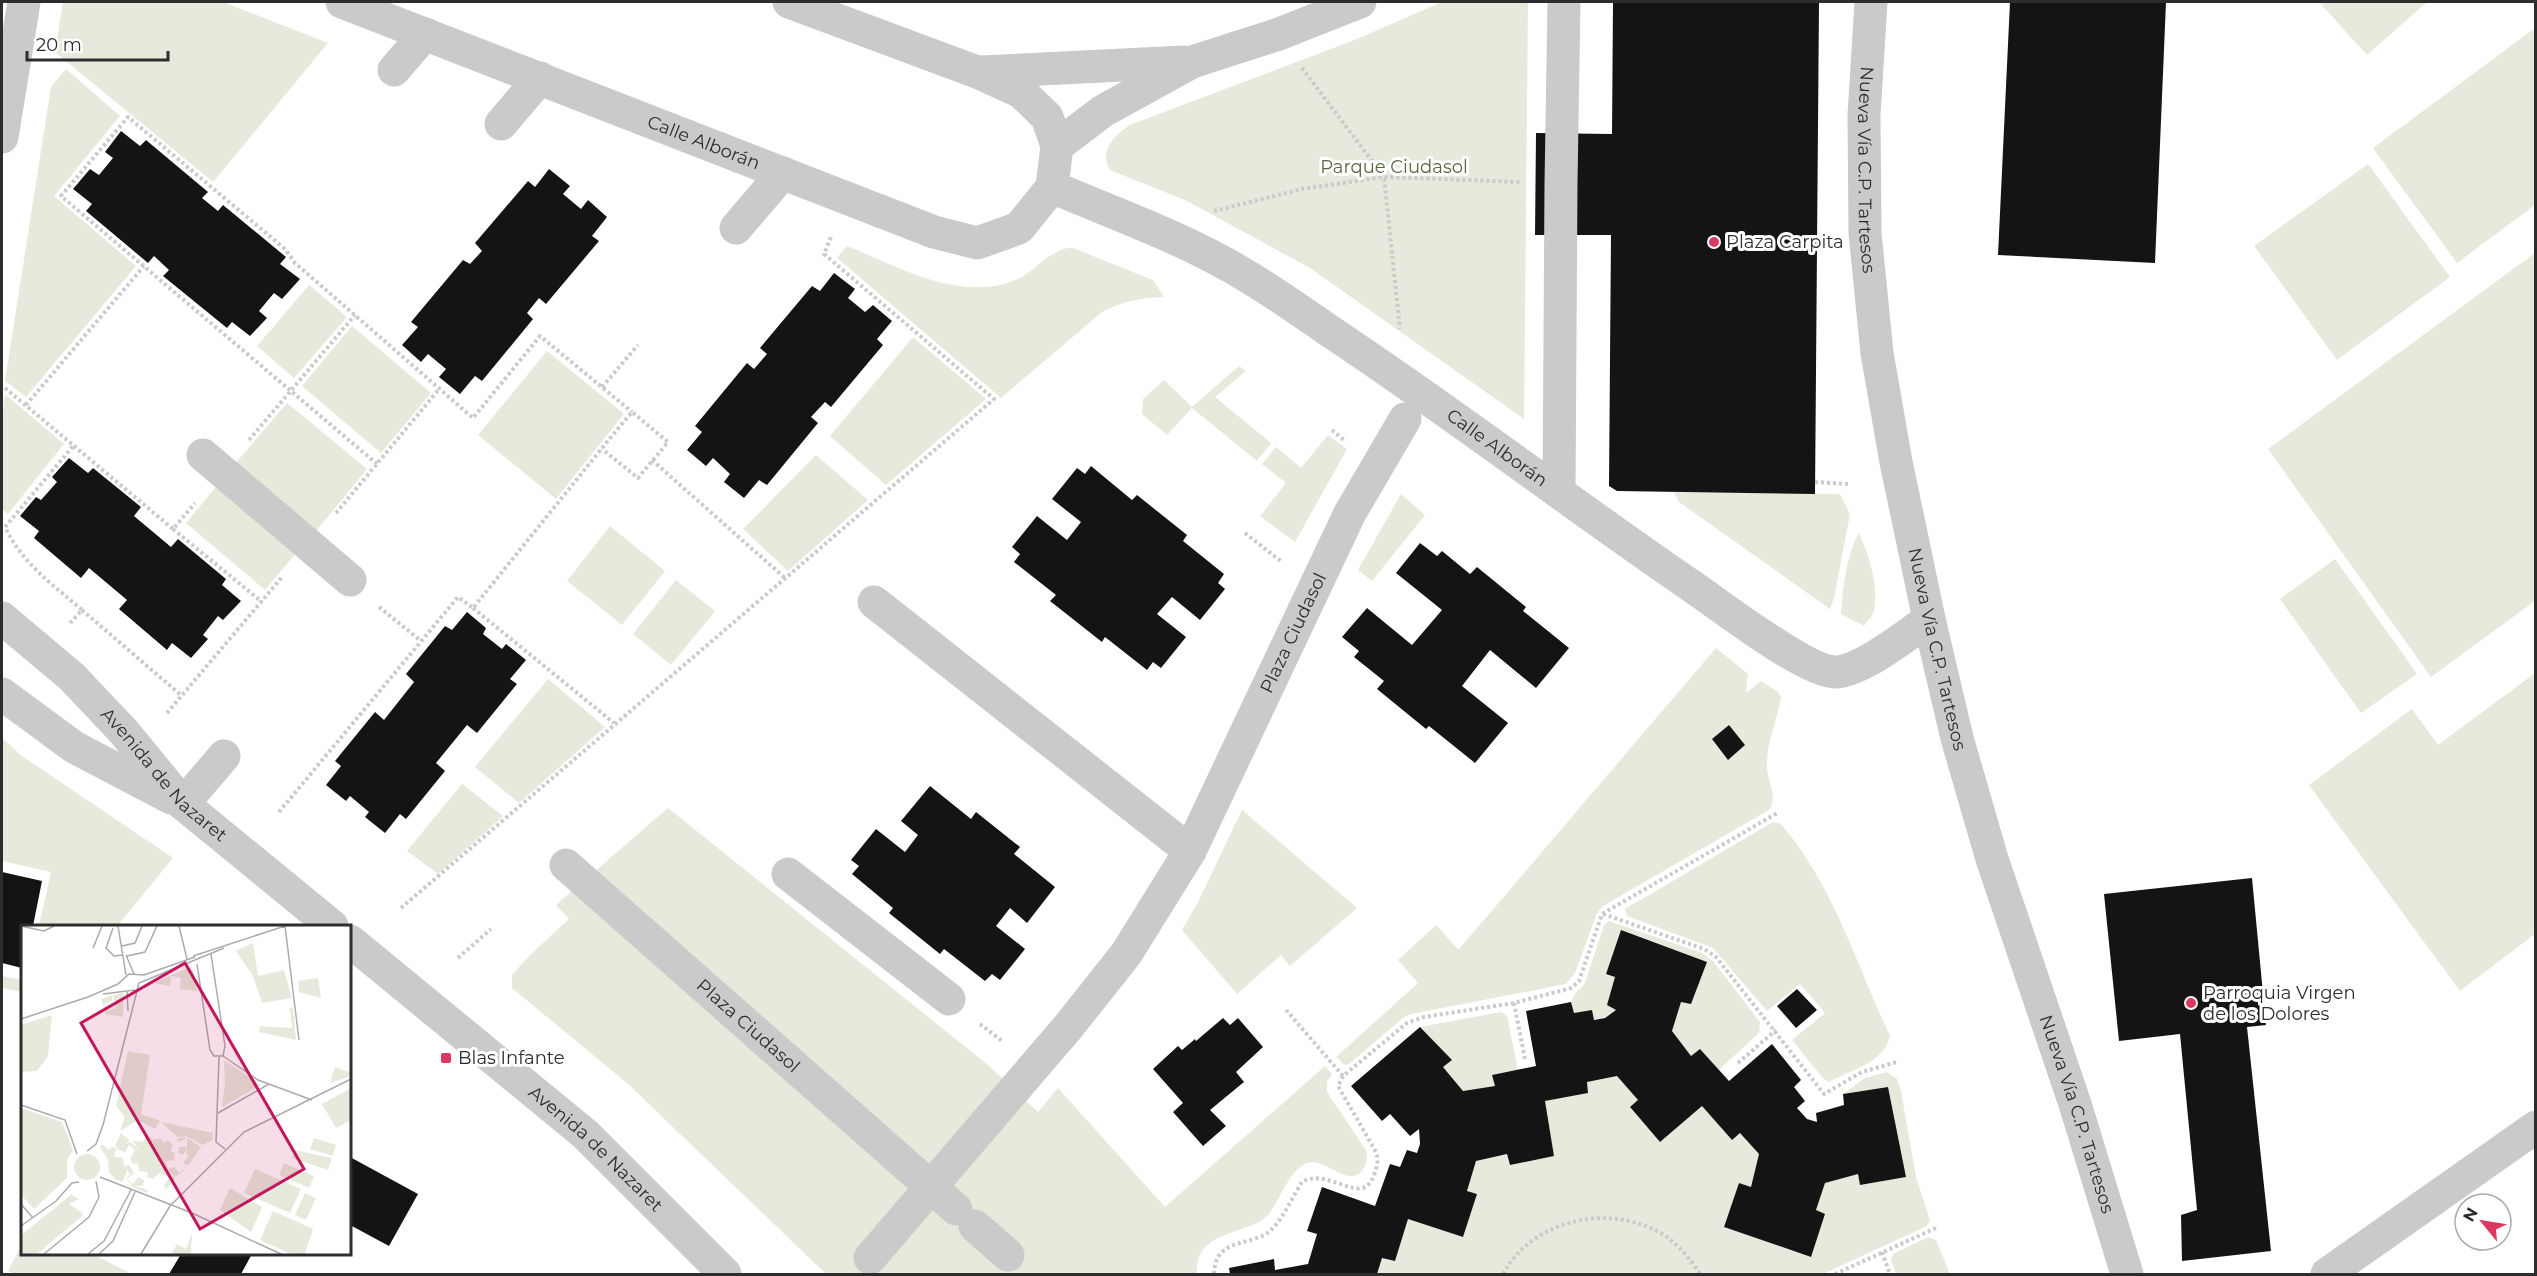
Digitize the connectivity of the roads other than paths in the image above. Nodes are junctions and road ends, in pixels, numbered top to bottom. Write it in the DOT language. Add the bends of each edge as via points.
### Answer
graph roads {
  1 [pos="24,2"];
  2 [pos="342,2"];
  3 [pos="789,2"];
  4 [pos="1360,2"];
  5 [pos="1564,2"];
  6 [pos="1871,2"];
  7 [pos="425,34"];
  8 [pos="1192,62"];
  9 [pos="394,70"];
  10 [pos="977,72"];
  11 [pos="540,78"];
  12 [pos="501,124"];
  13 [pos="2,137"];
  14 [pos="1057,146"];
  15 [pos="783,173"];
  16 [pos="1052,187"];
  17 [pos="736,228"];
  18 [pos="1405,419"];
  19 [pos="212,463"];
  20 [pos="1559,491"];
  21 [pos="350,580"];
  22 [pos="874,602"];
  23 [pos="2,618"];
  24 [pos="1929,619"];
  25 [pos="2,694"];
  26 [pos="224,756"];
  27 [pos="183,804"];
  28 [pos="1190,851"];
  29 [pos="566,865"];
  30 [pos="788,874"];
  31 [pos="330,925"];
  32 [pos="351,942"];
  33 [pos="949,999"];
  34 [pos="2535,1126"];
  35 [pos="931,1187"];
  36 [pos="1008,1255"];
  37 [pos="870,1258"];
  38 [pos="725,1275"];
  39 [pos="2127,1275"];
  40 [pos="2327,1275"];
  1 -- 13 [label="street"];
  2 -- 7 [label="street, Calle Alborán"];
  3 -- 10 [label="street"];
  4 -- 8 [label="street"];
  5 -- 20 [label="street"];
  6 -- 24 [label="street, Nueva Vía C.P. Tartesos" via="1864,115 1864,233 1877,353"];
  7 -- 9 [label="street"];
  7 -- 11 [label="street, Calle Alborán"];
  8 -- 10 [label="street"];
  8 -- 14 [label="street" via="1102,111"];
  10 -- 14 [label="street" via="1021,92 1047,117"];
  11 -- 12 [label="street"];
  11 -- 15 [label="street, Calle Alborán"];
  14 -- 16 [label="street"];
  15 -- 16 [label="street, Calle Alborán" via="934,232 977,243 1019,228"];
  15 -- 17 [label="street"];
  16 -- 20 [label="street, Calle Alborán" via="1160,233 1249,277"];
  18 -- 28 [label="street, Plaza Ciudasol" via="1350,513"];
  19 -- 21 [label="street"];
  20 -- 24 [label="street, Calle Alborán" via="1704,595 1813,665 1835,672 1849,668 1892,648"];
  22 -- 28 [label="street"];
  23 -- 27 [label="street, Avenida de Nazaret" via="72,677"];
  24 -- 39 [label="street, Nueva Vía C.P. Tartesos" via="1992,859 2075,1104"];
  25 -- 27 [label="street" via="74,747"];
  26 -- 27 [label="street"];
  27 -- 31 [label="street, Avenida de Nazaret"];
  28 -- 35 [label="street, Plaza Ciudasol" via="1126,954"];
  29 -- 35 [label="street, Plaza Ciudasol"];
  30 -- 33 [label="street"];
  32 -- 38 [label="street, Avenida de Nazaret" via="585,1134"];
  34 -- 40 [label="street"];
  35 -- 36 [label="street, Plaza Ciudasol"];
  35 -- 37 [label="street, Plaza Ciudasol"];
}
